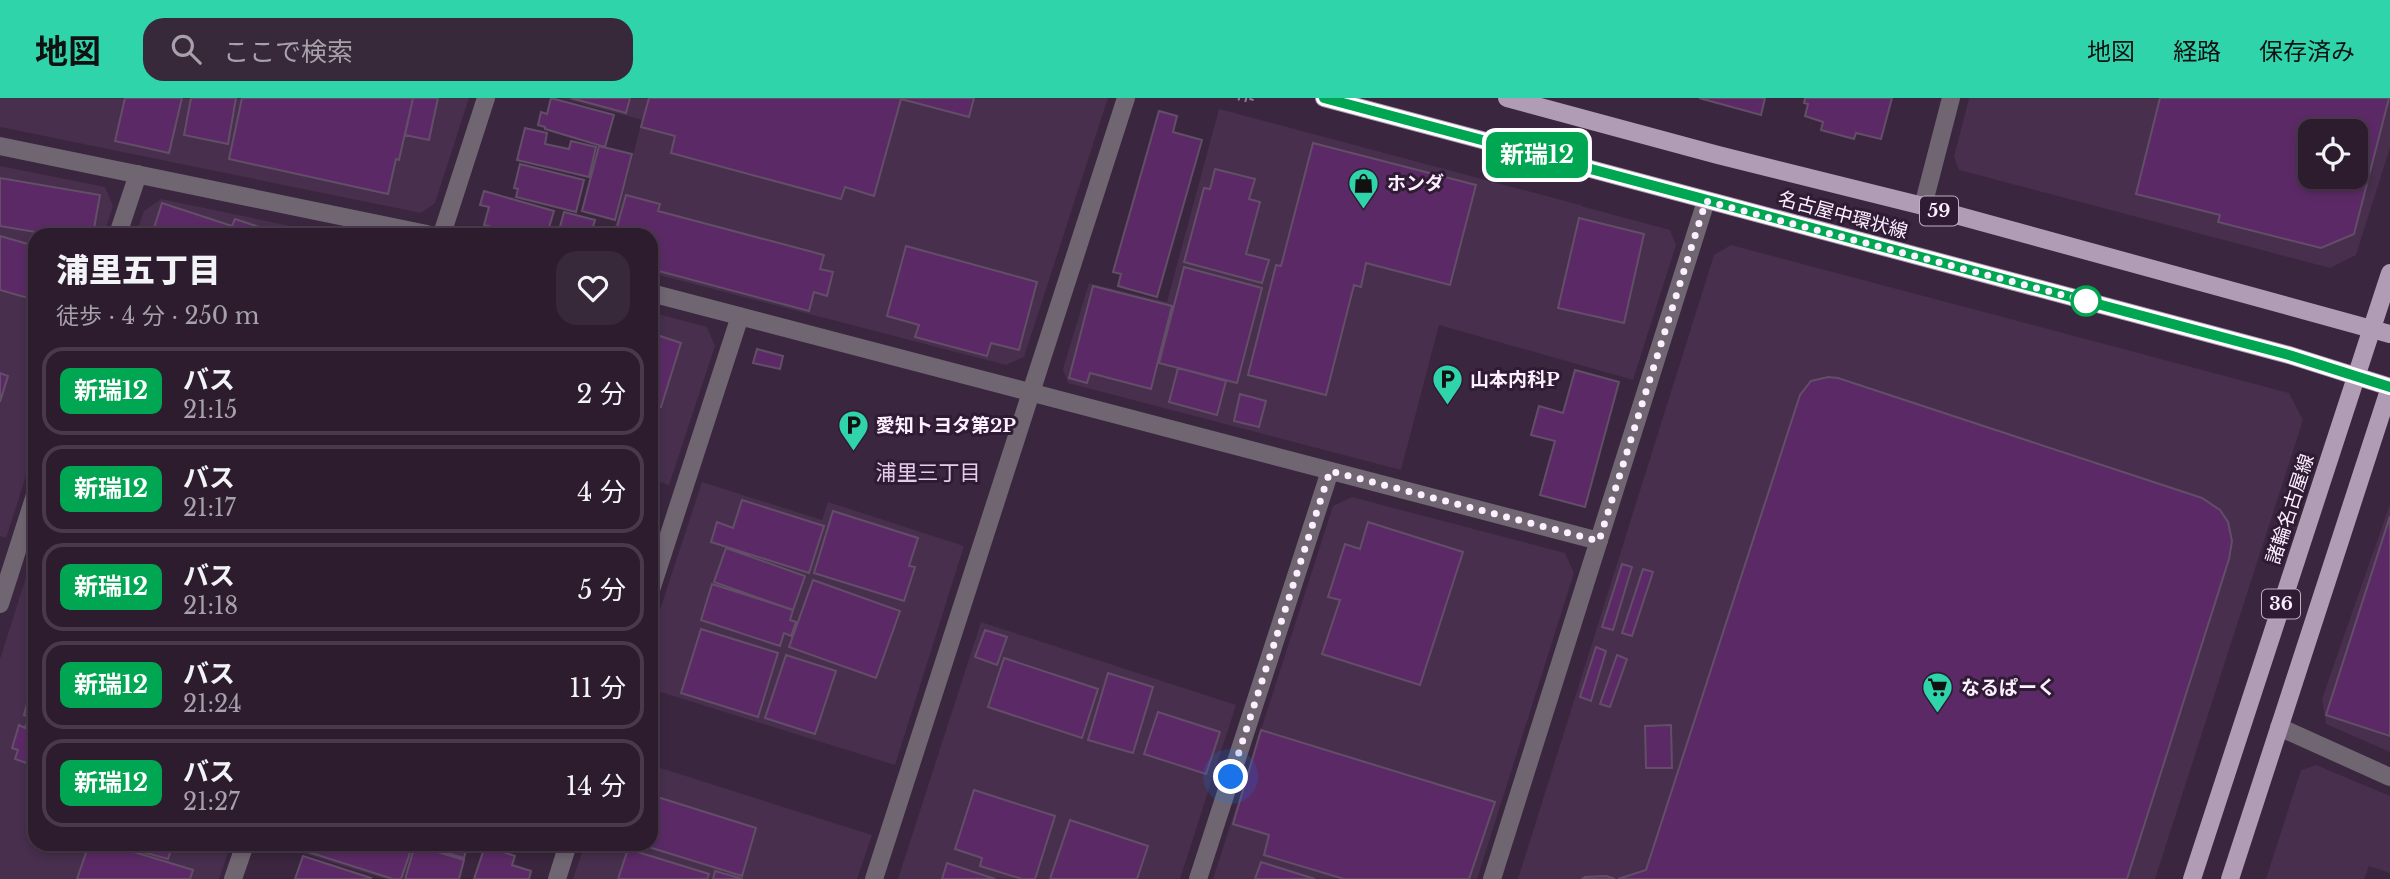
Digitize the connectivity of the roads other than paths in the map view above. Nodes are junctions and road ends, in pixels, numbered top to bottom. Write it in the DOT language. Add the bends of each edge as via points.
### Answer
graph roads {
  1 [pos="486,98"];
  2 [pos="1126,98"];
  3 [pos="1324,98"];
  4 [pos="1507,98"];
  5 [pos="1951,98"];
  6 [pos="0,146"];
  7 [pos="138,174"];
  8 [pos="1706,201"];
  9 [pos="1923,206"];
  10 [pos="120,228"];
  11 [pos="398,228"];
  12 [pos="444,228"];
  13 [pos="2390,272"];
  14 [pos="658,295"];
  15 [pos="740,316"];
  16 [pos="2371,329"];
  17 [pos="2390,334"];
  18 [pos="2356,376"];
  19 [pos="2390,387"];
  20 [pos="1030,393"];
  21 [pos="1330,471"];
  22 [pos="28,517"];
  23 [pos="1599,541"];
  24 [pos="658,568"];
  25 [pos="0,604"];
  26 [pos="2279,727"];
  27 [pos="2390,777"];
  28 [pos="243,851"];
  29 [pos="566,851"];
  30 [pos="233,879"];
  31 [pos="556,879"];
  32 [pos="874,879"];
  33 [pos="1198,879"];
  34 [pos="1492,879"];
  35 [pos="2192,879"];
  36 [pos="2230,879"];
  1 -- 12 [label="street"];
  2 -- 20 [label="street"];
  3 -- 8 [label="main road, 名古屋中環状線"];
  4 -- 9 [label="main road, 名古屋中環状線 / 59"];
  5 -- 9 [label="street"];
  6 -- 7 [label="street"];
  7 -- 10 [label="street"];
  7 -- 11 [label="street"];
  8 -- 18 [label="main road, 名古屋中環状線"];
  8 -- 23 [label="street"];
  9 -- 16 [label="main road, 名古屋中環状線 / 59"];
  13 -- 16 [label="main road, 諸輪名古屋線 / 36"];
  14 -- 15 [label="street"];
  15 -- 20 [label="street"];
  15 -- 24 [label="street"];
  16 -- 17 [label="main road, 名古屋中環状線 / 59"];
  16 -- 18 [label="main road, 諸輪名古屋線 / 36"];
  18 -- 19 [label="main road, 名古屋中環状線"];
  18 -- 35 [label="main road, 諸輪名古屋線 / 36"];
  19 -- 26 [label="main road, 36"];
  20 -- 21 [label="street"];
  20 -- 32 [label="street"];
  21 -- 23 [label="street"];
  21 -- 33 [label="street"];
  22 -- 25 [label="street"];
  23 -- 34 [label="street"];
  26 -- 27 [label="street"];
  26 -- 36 [label="main road, 36"];
  28 -- 30 [label="street"];
  29 -- 31 [label="street"];
}
